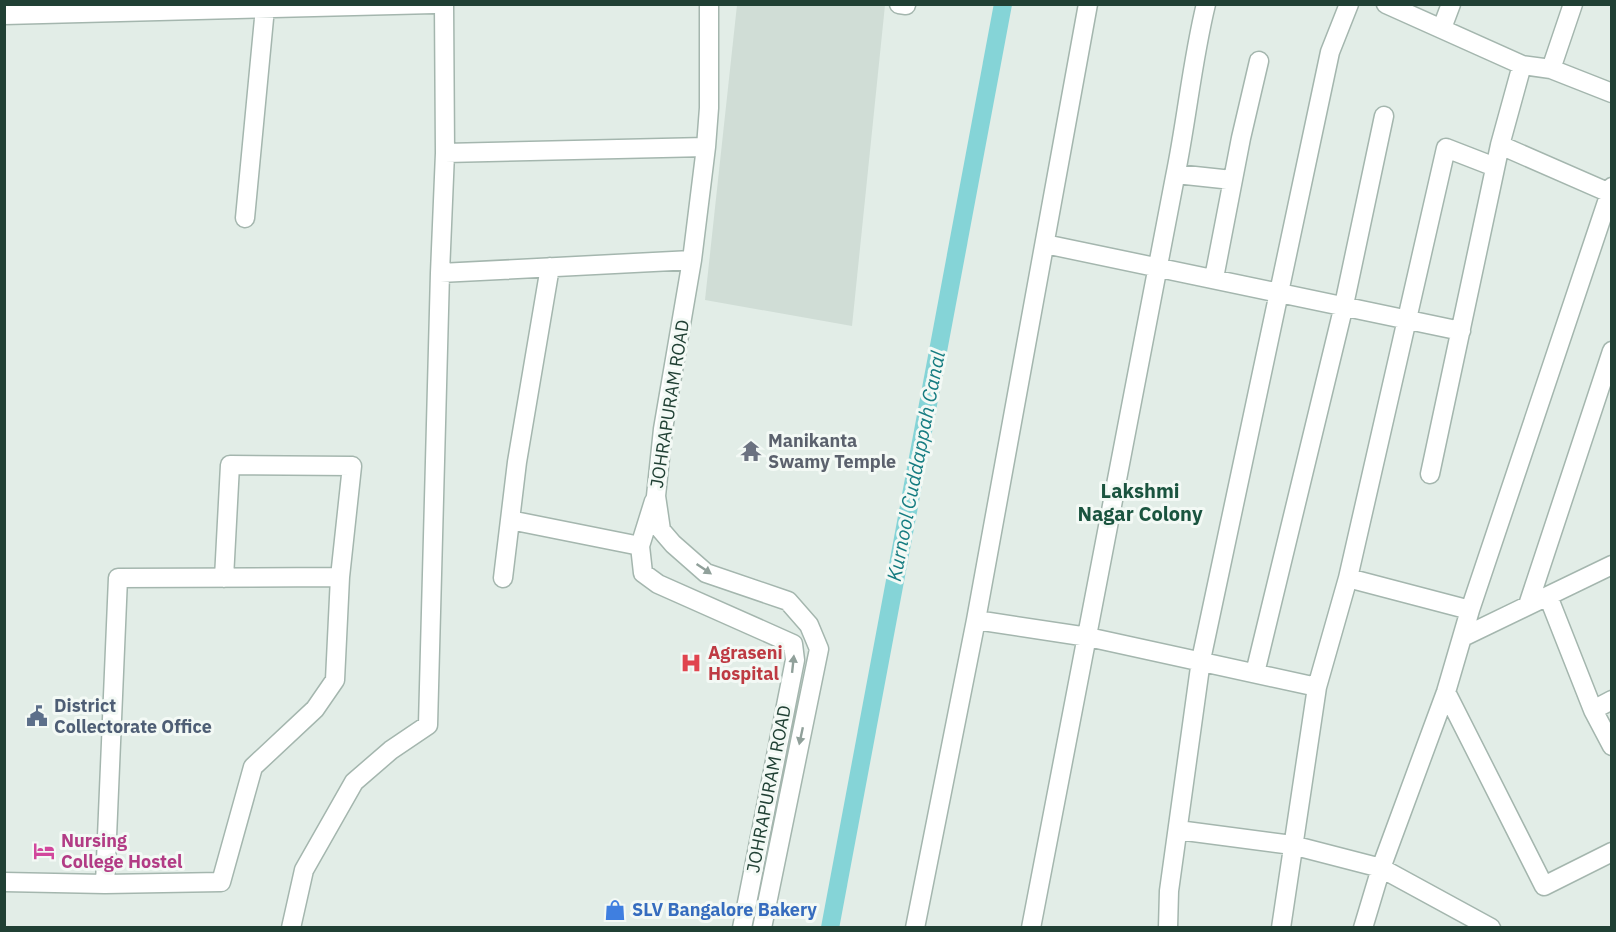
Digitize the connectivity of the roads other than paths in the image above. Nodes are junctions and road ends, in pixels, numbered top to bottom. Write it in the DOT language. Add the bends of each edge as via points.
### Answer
graph roads {
  1 [pos="434,4"];
  2 [pos="444,4"];
  3 [pos="709,4"];
  4 [pos="899,4"];
  5 [pos="1088,4"];
  6 [pos="1206,4"];
  7 [pos="1386,4"];
  8 [pos="1450,4"];
  9 [pos="1573,4"];
  10 [pos="906,5"];
  11 [pos="1346,6"];
  12 [pos="265,8"];
  13 [pos="94,9"];
  14 [pos="4,15"];
  15 [pos="1442,28"];
  16 [pos="1259,61"];
  17 [pos="1522,65"];
  18 [pos="1551,69"];
  19 [pos="1611,93"];
  20 [pos="1384,116"];
  21 [pos="1500,145"];
  22 [pos="706,147"];
  23 [pos="446,153"];
  24 [pos="1495,167"];
  25 [pos="1176,174"];
  26 [pos="1232,180"];
  27 [pos="1611,191"];
  28 [pos="245,218"];
  29 [pos="1045,244"];
  30 [pos="692,260"];
  31 [pos="1156,266"];
  32 [pos="550,267"];
  33 [pos="440,273"];
  34 [pos="1214,278"];
  35 [pos="1279,292"];
  36 [pos="1344,305"];
  37 [pos="1408,318"];
  38 [pos="1461,331"];
  39 [pos="1611,351"];
  40 [pos="1430,474"];
  41 [pos="656,496"];
  42 [pos="510,520"];
  43 [pos="640,546"];
  44 [pos="1611,566"];
  45 [pos="224,578"];
  46 [pos="340,578"];
  47 [pos="503,578"];
  48 [pos="1348,578"];
  49 [pos="1548,596"];
  50 [pos="1528,605"];
  51 [pos="1470,609"];
  52 [pos="976,620"];
  53 [pos="1088,637"];
  54 [pos="1463,637"];
  55 [pos="1201,660"];
  56 [pos="1255,673"];
  57 [pos="1317,687"];
  58 [pos="1446,692"];
  59 [pos="1611,700"];
  60 [pos="1593,710"];
  61 [pos="1611,746"];
  62 [pos="1178,830"];
  63 [pos="1292,845"];
  64 [pos="1611,852"];
  65 [pos="1381,868"];
  66 [pos="4,882"];
  67 [pos="105,885"];
  68 [pos="291,927"];
  69 [pos="742,927"];
  70 [pos="762,927"];
  71 [pos="915,927"];
  72 [pos="1031,927"];
  73 [pos="1168,927"];
  74 [pos="1281,927"];
  75 [pos="1362,927"];
  76 [pos="1491,927"];
  1 -- 12 [label="street"];
  2 -- 23 [label="street"];
  3 -- 22 [label="street, JOHRAPURAM ROAD"];
  4 -- 10 [label="street"];
  5 -- 29 [label="street"];
  6 -- 25 [label="street"];
  7 -- 15 [label="street"];
  8 -- 15 [label="street"];
  9 -- 18 [label="street"];
  11 -- 35 [label="street" via="1330,52"];
  12 -- 13 [label="street"];
  12 -- 28 [label="street"];
  13 -- 14 [label="street"];
  15 -- 17 [label="street"];
  16 -- 26 [label="street"];
  17 -- 18 [label="street"];
  17 -- 21 [label="street"];
  18 -- 19 [label="street"];
  20 -- 36 [label="street"];
  21 -- 24 [label="street"];
  21 -- 27 [label="street"];
  22 -- 23 [label="street"];
  22 -- 30 [label="street, JOHRAPURAM ROAD"];
  23 -- 33 [label="street"];
  24 -- 37 [label="street" via="1446,148"];
  24 -- 38 [label="street"];
  25 -- 26 [label="street"];
  25 -- 31 [label="street"];
  26 -- 34 [label="street"];
  27 -- 51 [label="street"];
  29 -- 31 [label="street"];
  29 -- 52 [label="street"];
  30 -- 32 [label="street"];
  30 -- 41 [label="street, JOHRAPURAM ROAD" via="663,429"];
  31 -- 34 [label="street"];
  31 -- 53 [label="street"];
  32 -- 33 [label="street"];
  32 -- 42 [label="street"];
  33 -- 68 [label="street" via="428,725 354,782 304,870"];
  34 -- 35 [label="street"];
  35 -- 36 [label="street"];
  35 -- 55 [label="street"];
  36 -- 37 [label="street"];
  36 -- 56 [label="street"];
  37 -- 38 [label="street"];
  37 -- 48 [label="street"];
  38 -- 40 [label="street"];
  39 -- 50 [label="street"];
  41 -- 43 [label="street, JOHRAPURAM ROAD"];
  41 -- 70 [label="street, JOHRAPURAM ROAD, one-way" via="661,530 673,544 706,573 788,601 809,625 819,649"];
  42 -- 43 [label="street"];
  42 -- 47 [label="street"];
  69 -- 43 [label="street, JOHRAPURAM ROAD, one-way" via="795,660 794,644 658,584 643,573"];
  44 -- 49 [label="street"];
  45 -- 46 [label="street"];
  45 -- 46 [label="street" via="230,465 352,466"];
  45 -- 67 [label="street" via="118,578"];
  46 -- 67 [label="street" via="335,680 315,709 254,767 221,882"];
  48 -- 51 [label="street"];
  48 -- 57 [label="street"];
  49 -- 50 [label="street"];
  49 -- 60 [label="street"];
  50 -- 54 [label="street"];
  51 -- 54 [label="street"];
  52 -- 53 [label="street"];
  52 -- 71 [label="street"];
  53 -- 55 [label="street"];
  53 -- 72 [label="street"];
  54 -- 58 [label="street"];
  55 -- 56 [label="street"];
  55 -- 62 [label="street"];
  56 -- 57 [label="street"];
  57 -- 63 [label="street"];
  58 -- 64 [label="street" via="1544,886"];
  58 -- 65 [label="street"];
  59 -- 60 [label="street"];
  60 -- 61 [label="street"];
  62 -- 63 [label="street"];
  62 -- 73 [label="street"];
  63 -- 65 [label="street"];
  63 -- 74 [label="street"];
  65 -- 75 [label="street"];
  65 -- 76 [label="street"];
  66 -- 67 [label="street"];
}
